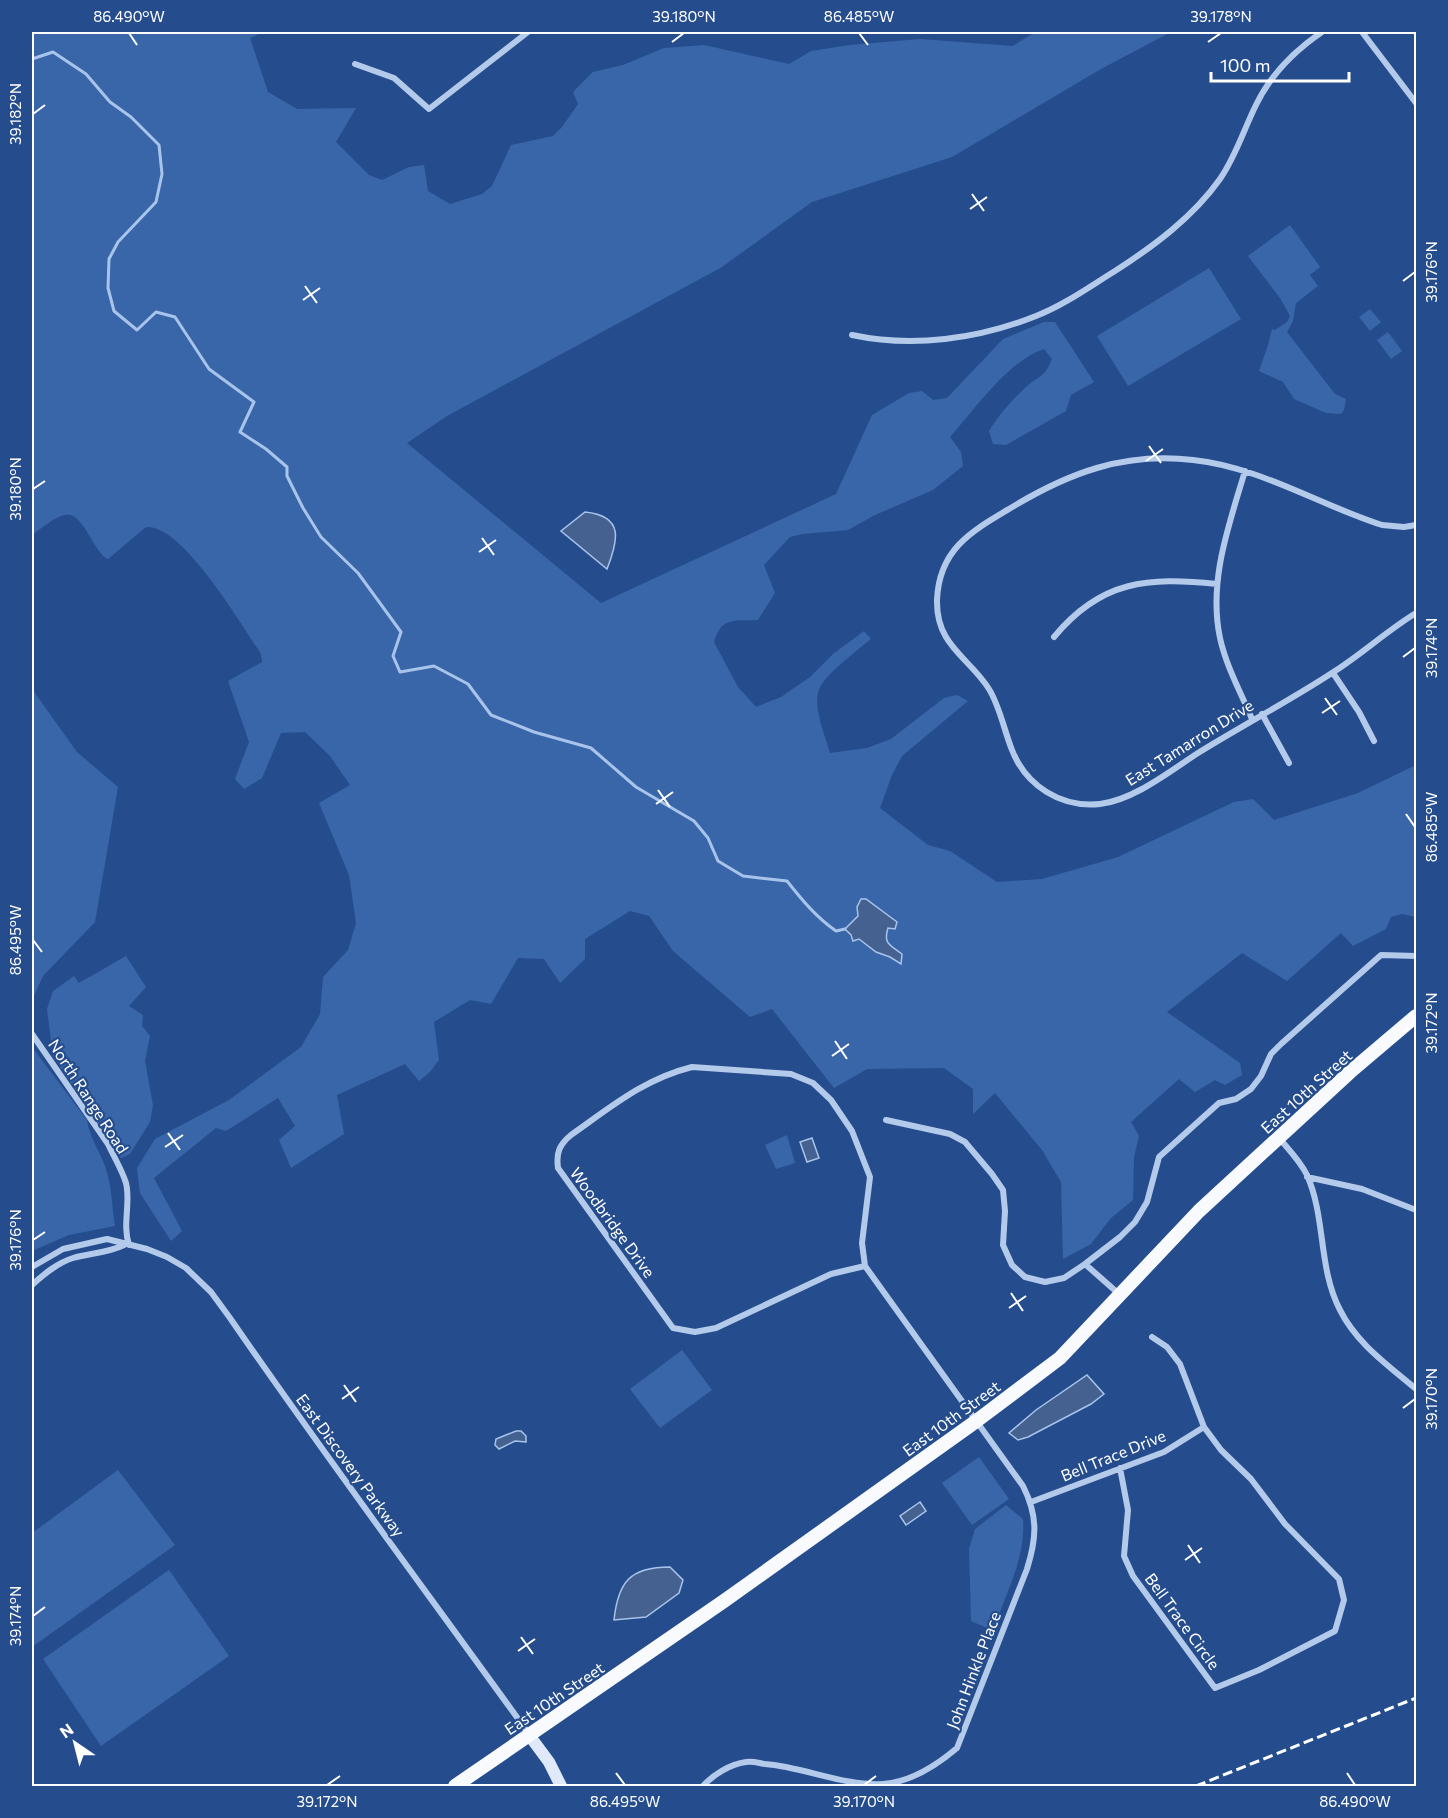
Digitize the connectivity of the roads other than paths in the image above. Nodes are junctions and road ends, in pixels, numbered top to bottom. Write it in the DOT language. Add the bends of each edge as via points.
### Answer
graph roads {
  1 [pos="528,32"];
  2 [pos="1322,32"];
  3 [pos="1362,32"];
  4 [pos="355,64"];
  5 [pos="1416,103"];
  6 [pos="852,335"];
  7 [pos="1245,471"];
  8 [pos="1416,525"];
  9 [pos="1217,584"];
  10 [pos="1416,614"];
  11 [pos="1054,638"];
  12 [pos="1333,673"];
  13 [pos="1262,714"];
  14 [pos="1252,719"];
  15 [pos="1374,741"];
  16 [pos="1289,763"];
  17 [pos="1416,956"];
  18 [pos="1416,1016"];
  19 [pos="32,1034"];
  20 [pos="886,1120"];
  21 [pos="1279,1138"];
  22 [pos="1307,1177"];
  23 [pos="1416,1210"];
  24 [pos="127,1245"];
  25 [pos="1086,1264"];
  26 [pos="865,1266"];
  27 [pos="32,1267"];
  28 [pos="32,1285"];
  29 [pos="1119,1294"];
  30 [pos="1152,1337"];
  31 [pos="1416,1389"];
  32 [pos="975,1422"];
  33 [pos="1204,1427"];
  34 [pos="1120,1468"];
  35 [pos="1031,1502"];
  36 [pos="529,1735"];
  37 [pos="455,1786"];
  38 [pos="561,1786"];
  39 [pos="703,1786"];
  1 -- 4 [label="street" via="429,109 394,78"];
  2 -- 6 [label="street" via="1287,59 1273,76 1222,176 1202,202 1169,233 1128,262 1037,316 978,334 921,341"];
  3 -- 5 [label="street"];
  7 -- 8 [label="street, East Tamarron Drive" via="1382,525"];
  7 -- 9 [label="street" via="1226,534"];
  7 -- 14 [label="street, East Tamarron Drive" via="1201,461 1156,458 1111,464 1064,479 980,526 961,542 942,570 937,605 950,645 992,695 1022,770 1047,793 1064,801 1094,804 1127,797"];
  9 -- 11 [label="street" via="1169,580 1121,588 1084,608"];
  9 -- 14 [label="street" via="1221,639"];
  10 -- 12 [label="street, East Tamarron Drive"];
  12 -- 13 [label="street, East Tamarron Drive"];
  12 -- 15 [label="street"];
  13 -- 14 [label="street, East Tamarron Drive"];
  13 -- 16 [label="street"];
  17 -- 25 [label="street" via="1381,955 1271,1054 1251,1089 1236,1099 1219,1103 1159,1157 1147,1202 1135,1222"];
  18 -- 21 [label="main road, East 10th Street"];
  19 -- 24 [label="street, North Range Road" via="117,1162 126,1185"];
  20 -- 25 [label="street" via="950,1134 965,1142 1003,1190 1003,1245 1012,1265 1025,1277 1045,1282 1064,1278"];
  21 -- 22 [label="street"];
  21 -- 29 [label="main road, East 10th Street" via="1199,1211"];
  22 -- 23 [label="street" via="1362,1189"];
  22 -- 31 [label="street" via="1329,1281 1340,1311 1372,1352"];
  24 -- 27 [label="street, East Discovery Parkway" via="107,1239 84,1243 63,1249"];
  24 -- 28 [label="street" via="70,1259"];
  24 -- 36 [label="street, East Discovery Parkway" via="167,1257 186,1268 211,1293"];
  25 -- 29 [label="street"];
  26 -- 26 [label="street, Woodbridge Drive" via="862,1243 870,1177 852,1131 837,1108 806,1079 791,1074 692,1067 674,1072 640,1086 563,1141 556,1155 558,1168 674,1328 706,1331 831,1274"];
  26 -- 32 [label="street"];
  29 -- 32 [label="main road, East 10th Street" via="1060,1358"];
  30 -- 33 [label="street" via="1167,1347 1180,1364"];
  32 -- 35 [label="street, John Hinkle Place"];
  32 -- 36 [label="main road, East 10th Street"];
  33 -- 34 [label="street, Bell Trace Drive" via="1164,1452"];
  33 -- 34 [label="street, Bell Trace Circle" via="1285,1524 1339,1579 1344,1600 1335,1631 1259,1670 1215,1688 1133,1576 1124,1556 1128,1510"];
  34 -- 35 [label="street, Bell Trace Drive"];
  35 -- 39 [label="street, John Hinkle Place" via="1035,1519 1028,1569 957,1748 905,1779 883,1784 747,1762 721,1771"];
  36 -- 37 [label="main road, East 10th Street"];
  36 -- 38 [label="street"];
}
